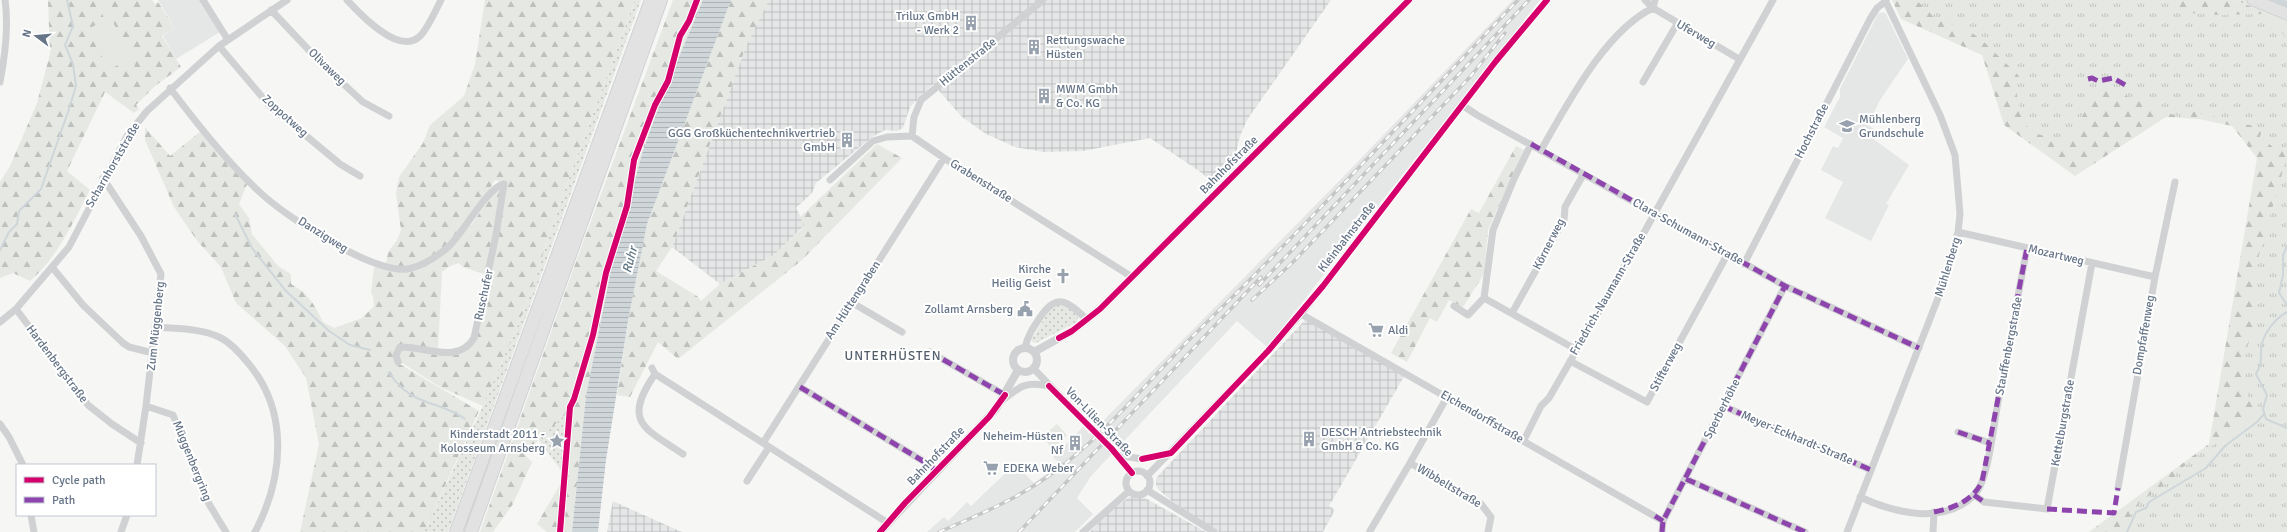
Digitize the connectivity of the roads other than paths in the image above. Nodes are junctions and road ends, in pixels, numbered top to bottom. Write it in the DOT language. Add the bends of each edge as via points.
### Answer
graph roads {
  1 [pos="5,0"];
  2 [pos="203,0"];
  3 [pos="287,0"];
  4 [pos="347,0"];
  5 [pos="441,0"];
  6 [pos="651,0"];
  7 [pos="661,0"];
  8 [pos="1043,0"];
  9 [pos="1410,0"];
  10 [pos="1547,0"];
  11 [pos="1645,0"];
  12 [pos="1655,0"];
  13 [pos="1773,0"];
  14 [pos="2253,0"];
  15 [pos="1886,1"];
  16 [pos="1652,8"];
  17 [pos="271,10"];
  18 [pos="2287,14"];
  19 [pos="1677,24"];
  20 [pos="228,40"];
  21 [pos="219,46"];
  22 [pos="1739,59"];
  23 [pos="0,82"];
  24 [pos="1644,82"];
  25 [pos="170,88"];
  26 [pos="1462,105"];
  27 [pos="389,116"];
  28 [pos="912,136"];
  29 [pos="1531,144"];
  30 [pos="1540,150"];
  31 [pos="944,158"];
  32 [pos="1583,175"];
  33 [pos="360,176"];
  34 [pos="103,178"];
  35 [pos="830,180"];
  36 [pos="2175,182"];
  37 [pos="494,189"];
  38 [pos="1654,212"];
  39 [pos="1958,232"];
  40 [pos="2026,248"];
  41 [pos="1727,255"];
  42 [pos="2092,262"];
  43 [pos="1744,264"];
  44 [pos="52,267"];
  45 [pos="1132,277"];
  46 [pos="2154,277"];
  47 [pos="1786,286"];
  48 [pos="1484,298"];
  49 [pos="851,302"];
  50 [pos="1454,306"];
  51 [pos="16,309"];
  52 [pos="1512,313"];
  53 [pos="1301,314"];
  54 [pos="1087,320"];
  55 [pos="0,322"];
  56 [pos="156,327"];
  57 [pos="902,332"];
  58 [pos="1025,348"];
  59 [pos="1920,348"];
  60 [pos="1577,350"];
  61 [pos="930,352"];
  62 [pos="1034,352"];
  63 [pos="153,354"];
  64 [pos="1570,361"];
  65 [pos="398,362"];
  66 [pos="1033,368"];
  67 [pos="1018,370"];
  68 [pos="1049,386"];
  69 [pos="800,387"];
  70 [pos="1447,397"];
  71 [pos="1003,398"];
  72 [pos="146,406"];
  73 [pos="1723,406"];
  74 [pos="0,424"];
  75 [pos="1958,432"];
  76 [pos="1524,440"];
  77 [pos="141,443"];
  78 [pos="1990,443"];
  79 [pos="766,445"];
  80 [pos="1171,453"];
  81 [pos="684,454"];
  82 [pos="1117,454"];
  83 [pos="1410,463"];
  84 [pos="23,464"];
  85 [pos="137,464"];
  86 [pos="1872,470"];
  87 [pos="936,471"];
  88 [pos="1132,473"];
  89 [pos="1147,476"];
  90 [pos="1686,479"];
  91 [pos="748,480"];
  92 [pos="2118,488"];
  93 [pos="1147,490"];
  94 [pos="1129,491"];
  95 [pos="470,492"];
  96 [pos="1974,495"];
  97 [pos="1860,497"];
  98 [pos="1934,512"];
  99 [pos="31,516"];
  100 [pos="127,516"];
  101 [pos="1663,521"];
  102 [pos="888,523"];
  103 [pos="1370,531"];
  104 [pos="34,532"];
  105 [pos="121,532"];
  106 [pos="226,532"];
  107 [pos="255,532"];
  108 [pos="451,532"];
  109 [pos="456,532"];
  110 [pos="471,532"];
  111 [pos="880,532"];
  112 [pos="1084,532"];
  113 [pos="1214,532"];
  114 [pos="1488,532"];
  115 [pos="1662,532"];
  116 [pos="1805,532"];
  117 [pos="1847,532"];
  118 [pos="1933,532"];
  1 -- 23 [label="street" via="7,30"];
  2 -- 20 [label="street"];
  3 -- 17 [label="street, Scharnhorststraße"];
  4 -- 5 [label="street" via="373,26 398,41 413,41 420,36"];
  6 -- 95 [label="highway"];
  7 -- 110 [label="highway"];
  8 -- 28 [label="street, Hüttenstraße" via="921,100 914,117"];
  9 -- 45 [label="street, Bahnhofstraße"];
  10 -- 26 [label="street, Kleinbahnstraße"];
  11 -- 16 [label="street, Uferweg"];
  12 -- 16 [label="street"];
  13 -- 22 [label="street, Friedrich-Naumann-Straße"];
  14 -- 18 [label="main road"];
  15 -- 39 [label="street, Mühlenberg" via="1937,109 1955,155 1959,193"];
  15 -- 43 [label="street, Hochstraße" via="1877,8 1870,19"];
  16 -- 19 [label="street, Uferweg"];
  16 -- 30 [label="street" via="1626,27 1596,61"];
  17 -- 20 [label="street, Scharnhorststraße"];
  17 -- 27 [label="street, Olivaweg" via="323,65 363,102"];
  19 -- 22 [label="street, Uferweg"];
  19 -- 24 [label="street"];
  20 -- 21 [label="street, Scharnhorststraße"];
  21 -- 25 [label="street, Scharnhorststraße"];
  21 -- 33 [label="street, Zoppotweg" via="269,105 340,164"];
  22 -- 38 [label="street, Friedrich-Naumann-Straße"];
  25 -- 34 [label="street, Scharnhorststraße" via="132,128"];
  25 -- 37 [label="street, Danzigweg" via="202,130 264,196 356,257 383,266 407,269 424,263 446,250"];
  26 -- 29 [label="street, Clara-Schumann-Straße"];
  26 -- 53 [label="street, Kleinbahnstraße"];
  28 -- 31 [label="street, Grabenstraße"];
  28 -- 35 [label="street" via="886,137 873,141"];
  29 -- 30 [label="street, Clara-Schumann-Straße"];
  29 -- 48 [label="street" via="1493,230"];
  30 -- 32 [label="street, Clara-Schumann-Straße"];
  31 -- 45 [label="street, Grabenstraße"];
  31 -- 49 [label="street, Am Hüttengraben"];
  32 -- 38 [label="street, Clara-Schumann-Straße"];
  32 -- 52 [label="street, Körnerweg" via="1565,207 1564,220"];
  34 -- 44 [label="street, Scharnhorststraße" via="69,247"];
  34 -- 56 [label="street, Zum Müggenberg" via="141,236 161,274"];
  36 -- 46 [label="street, Dompfaffenweg"];
  37 -- 65 [label="street, Ruschufer" via="504,184 474,338 464,349 455,352 400,348 396,355"];
  38 -- 41 [label="street, Clara-Schumann-Straße"];
  38 -- 60 [label="street, Friedrich-Naumann-Straße"];
  39 -- 40 [label="street, Mozartweg"];
  39 -- 59 [label="street, Mühlenberg" via="1948,270"];
  40 -- 42 [label="street, Mozartweg"];
  40 -- 78 [label="street, Stauffenbergstraße"];
  41 -- 43 [label="street, Clara-Schumann-Straße"];
  41 -- 64 [label="street, Stifterweg" via="1647,402"];
  42 -- 46 [label="street, Mozartweg"];
  42 -- 96 [label="street, Kettelburgstraße" via="2047,509 1984,502"];
  43 -- 47 [label="street, Clara-Schumann-Straße"];
  44 -- 51 [label="street, Scharnhorststraße"];
  44 -- 63 [label="street" via="82,306 123,343"];
  45 -- 54 [label="street, Bahnhofstraße"];
  46 -- 92 [label="street, Dompfaffenweg"];
  47 -- 59 [label="street, Clara-Schumann-Straße"];
  47 -- 73 [label="street, Sperberhöhe"];
  48 -- 50 [label="street" via="1468,315"];
  48 -- 52 [label="street"];
  49 -- 57 [label="street"];
  49 -- 69 [label="street, Am Hüttengraben"];
  51 -- 55 [label="street, Scharnhorststraße"];
  51 -- 77 [label="street, Hardenbergstraße" via="88,405"];
  52 -- 60 [label="street"];
  53 -- 70 [label="street, Eichendorffstraße"];
  53 -- 80 [label="street, Kleinbahnstraße"];
  54 -- 58 [label="street" via="1057,300 1051,303 1029,335"];
  54 -- 62 [label="street, Bahnhofstraße"];
  56 -- 63 [label="street, Zum Müggenberg"];
  56 -- 107 [label="street" via="203,332 220,338 243,356 267,392 277,428 278,463 269,502"];
  58 -- 62 [label="street"];
  58 -- 67 [label="street" via="1019,349 1014,355 1013,363"];
  59 -- 86 [label="street, Mühlenberg"];
  60 -- 64 [label="street, Friedrich-Naumann-Straße"];
  61 -- 71 [label="street"];
  62 -- 66 [label="street" via="1037,359"];
  63 -- 72 [label="street, Zum Müggenberg"];
  64 -- 76 [label="street, Friedrich-Naumann-Straße" via="1549,398 1541,406"];
  66 -- 67 [label="street" via="1028,371"];
  66 -- 68 [label="street, Von-Lilien-Straße"];
  67 -- 71 [label="street, Bahnhofstraße"];
  68 -- 71 [label="street, Von-Lilien-Straße" via="1033,383 1022,385"];
  68 -- 82 [label="street, Von-Lilien-Straße"];
  69 -- 79 [label="street, Am Hüttengraben"];
  69 -- 87 [label="street"];
  70 -- 76 [label="street, Eichendorffstraße"];
  70 -- 83 [label="street, Wibbeltstraße"];
  71 -- 87 [label="street, Bahnhofstraße"];
  72 -- 77 [label="street, Zum Müggenberg"];
  72 -- 106 [label="street, Müggenbergring" via="173,415 209,504"];
  73 -- 86 [label="street, Meyer-Eckhardt-Straße"];
  73 -- 90 [label="street, Sperberhöhe"];
  74 -- 84 [label="street"];
  75 -- 78 [label="street"];
  76 -- 101 [label="street, Eichendorffstraße"];
  77 -- 85 [label="street, Zum Müggenberg"];
  78 -- 96 [label="street, Stauffenbergstraße" via="1982,482"];
  79 -- 81 [label="street" via="653,371 639,402 638,416 647,430"];
  79 -- 91 [label="street, Am Hüttengraben"];
  79 -- 102 [label="street"];
  80 -- 82 [label="street" via="1142,459"];
  80 -- 89 [label="street, Kleinbahnstraße"];
  82 -- 88 [label="street, Von-Lilien-Straße"];
  83 -- 103 [label="street, Wibbeltstraße"];
  83 -- 114 [label="street, Wibbeltstraße" via="1481,504 1491,517"];
  86 -- 97 [label="street, Mühlenberg"];
  87 -- 102 [label="street, Bahnhofstraße"];
  88 -- 89 [label="street" via="1141,472"];
  88 -- 94 [label="street" via="1126,480"];
  89 -- 93 [label="street"];
  90 -- 101 [label="street, Sperberhöhe"];
  90 -- 116 [label="street"];
  93 -- 94 [label="street" via="1139,495"];
  93 -- 113 [label="street"];
  94 -- 112 [label="street"];
  95 -- 108 [label="highway"];
  95 -- 109 [label="highway"];
  96 -- 98 [label="street" via="1958,505"];
  97 -- 98 [label="street" via="1897,511 1922,514"];
  97 -- 117 [label="street, Mühlenberg"];
  98 -- 118 [label="street"];
  99 -- 104 [label="street"];
  100 -- 105 [label="street"];
  101 -- 115 [label="street, Sperberhöhe"];
  102 -- 111 [label="street, Bahnhofstraße"];
}
